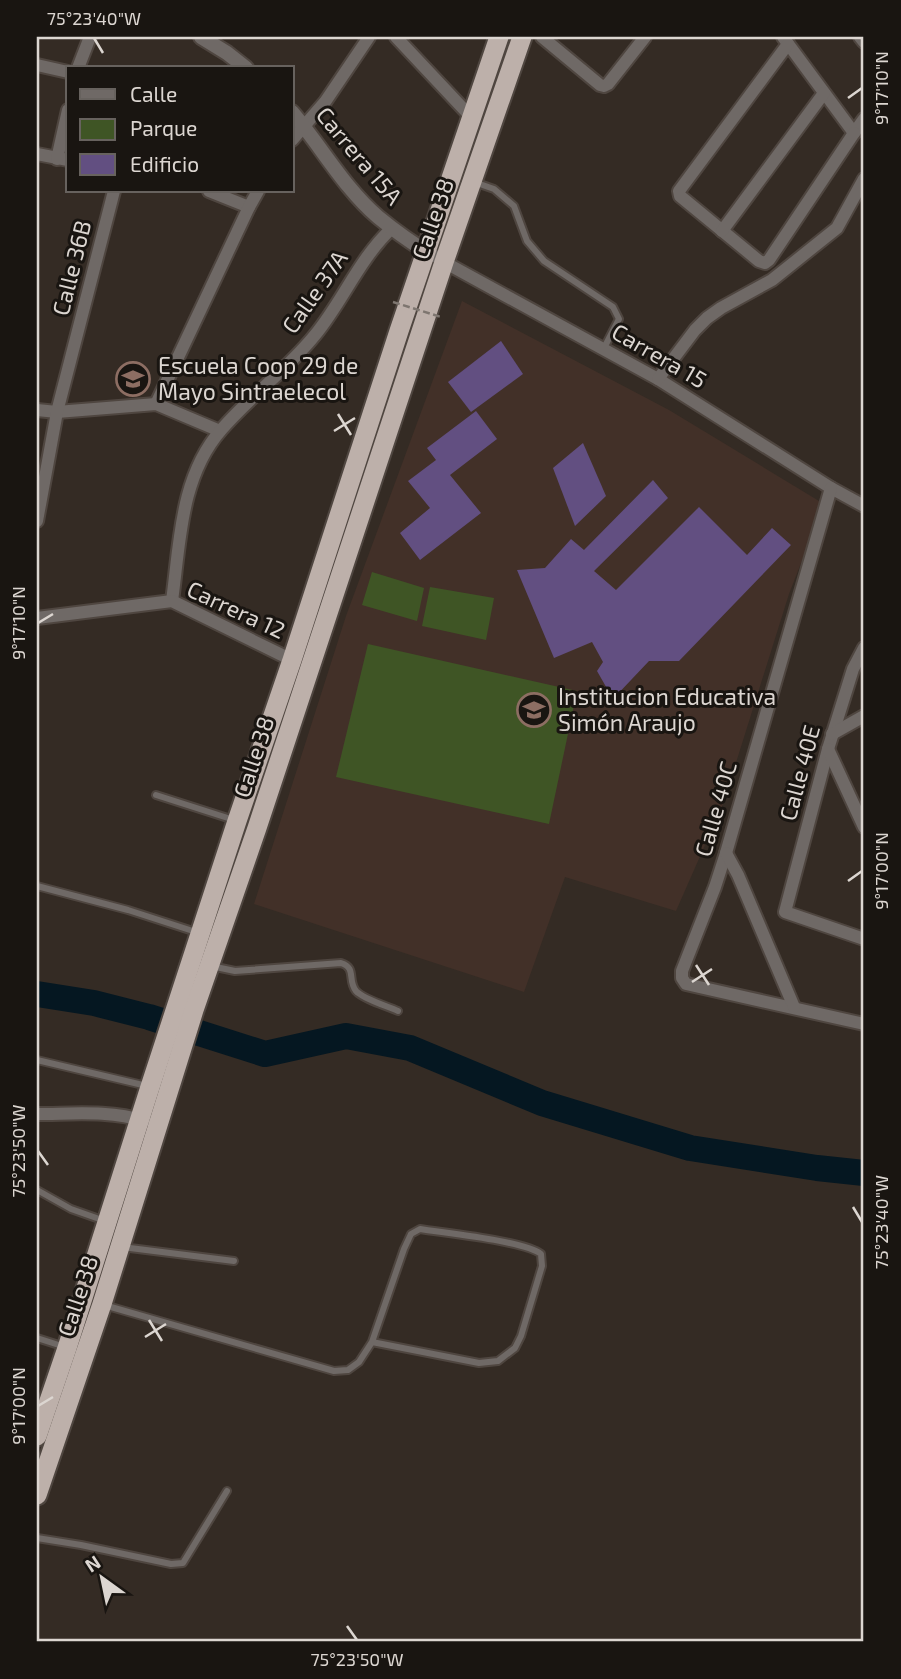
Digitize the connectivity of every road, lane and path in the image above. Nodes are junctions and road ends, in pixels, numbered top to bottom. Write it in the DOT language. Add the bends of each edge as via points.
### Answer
graph roads {
  1 [pos="90,37"];
  2 [pos="201,37"];
  3 [pos="369,37"];
  4 [pos="396,37"];
  5 [pos="499,37"];
  6 [pos="522,37"];
  7 [pos="542,37"];
  8 [pos="645,37"];
  9 [pos="860,37"];
  10 [pos="785,40"];
  11 [pos="864,42"];
  12 [pos="37,65"];
  13 [pos="79,66"];
  14 [pos="243,66"];
  15 [pos="66,72"];
  16 [pos="824,93"];
  17 [pos="294,114"];
  18 [pos="472,118"];
  19 [pos="864,119"];
  20 [pos="304,126"];
  21 [pos="66,130"];
  22 [pos="854,133"];
  23 [pos="294,138"];
  24 [pos="37,155"];
  25 [pos="63,159"];
  26 [pos="864,179"];
  27 [pos="472,181"];
  28 [pos="114,192"];
  29 [pos="212,192"];
  30 [pos="257,192"];
  31 [pos="249,207"];
  32 [pos="391,228"];
  33 [pos="722,231"];
  34 [pos="435,257"];
  35 [pos="393,302"];
  36 [pos="441,317"];
  37 [pos="604,349"];
  38 [pos="658,379"];
  39 [pos="156,404"];
  40 [pos="37,410"];
  41 [pos="57,412"];
  42 [pos="220,431"];
  43 [pos="831,488"];
  44 [pos="864,506"];
  45 [pos="37,521"];
  46 [pos="172,601"];
  47 [pos="37,617"];
  48 [pos="864,648"];
  49 [pos="292,660"];
  50 [pos="864,716"];
  51 [pos="832,734"];
  52 [pos="828,749"];
  53 [pos="156,795"];
  54 [pos="237,821"];
  55 [pos="864,827"];
  56 [pos="257,828"];
  57 [pos="726,853"];
  58 [pos="37,886"];
  59 [pos="200,933"];
  60 [pos="864,939"];
  61 [pos="209,965"];
  62 [pos="186,1006"];
  63 [pos="794,1007"];
  64 [pos="397,1011"];
  65 [pos="864,1024"];
  66 [pos="37,1060"];
  67 [pos="159,1090"];
  68 [pos="37,1114"];
  69 [pos="139,1119"];
  70 [pos="159,1125"];
  71 [pos="37,1190"];
  72 [pos="106,1221"];
  73 [pos="120,1246"];
  74 [pos="234,1261"];
  75 [pos="102,1304"];
  76 [pos="37,1338"];
  77 [pos="372,1342"];
  78 [pos="67,1348"];
  79 [pos="37,1436"];
  80 [pos="227,1490"];
  81 [pos="37,1494"];
  82 [pos="37,1538"];
  1 -- 13 [label="street"];
  2 -- 14 [label="street"];
  3 -- 20 [label="street"];
  4 -- 18 [label="street"];
  5 -- 18 [label="highway, Calle 38"];
  6 -- 27 [label="highway, Calle 38"];
  7 -- 8 [label="street" via="604,86"];
  9 -- 11 [label="street"];
  10 -- 16 [label="street"];
  10 -- 33 [label="street" via="679,191"];
  12 -- 15 [label="street"];
  16 -- 22 [label="street"];
  16 -- 33 [label="street"];
  17 -- 20 [label="street, Carrera 15A"];
  18 -- 34 [label="highway, Calle 38"];
  19 -- 22 [label="street"];
  20 -- 23 [label="street"];
  20 -- 32 [label="street, Carrera 15A" via="353,190"];
  21 -- 25 [label="street"];
  22 -- 33 [label="street" via="765,263"];
  24 -- 25 [label="street"];
  26 -- 38 [label="street" via="837,228 772,280 707,318"];
  27 -- 34 [label="highway, Calle 38"];
  27 -- 37 [label="lane" via="494,189 514,206 527,241 544,261 613,307 619,319"];
  28 -- 41 [label="street, Calle 36B"];
  29 -- 31 [label="street"];
  30 -- 31 [label="street"];
  31 -- 39 [label="street"];
  32 -- 34 [label="street, Carrera 15A"];
  32 -- 42 [label="street, Calle 37A" via="377,241 312,339"];
  34 -- 37 [label="street, Carrera 15"];
  34 -- 49 [label="highway, Calle 38" via="399,331"];
  34 -- 56 [label="highway, Calle 38"];
  35 -- 36 [label="path, bridge"];
  37 -- 38 [label="street, Carrera 15"];
  38 -- 43 [label="street, Carrera 15"];
  39 -- 41 [label="street"];
  39 -- 42 [label="street"];
  40 -- 41 [label="street"];
  41 -- 45 [label="street, Calle 36B"];
  42 -- 46 [label="street, Calle 37A" via="194,474"];
  43 -- 44 [label="street, Carrera 15"];
  43 -- 57 [label="street, Calle 40C"];
  46 -- 47 [label="street, Carrera 12"];
  46 -- 49 [label="street, Carrera 12"];
  48 -- 51 [label="street, Calle 40E"];
  49 -- 54 [label="highway, Calle 38"];
  50 -- 51 [label="street"];
  51 -- 52 [label="street, Calle 40E"];
  52 -- 55 [label="street"];
  52 -- 60 [label="street, Calle 40E" via="785,912"];
  53 -- 54 [label="lane"];
  54 -- 56 [label="lane"];
  54 -- 59 [label="highway, Calle 38"];
  56 -- 61 [label="highway, Calle 38"];
  57 -- 63 [label="street"];
  57 -- 63 [label="street, Calle 40C" via="682,978 687,984"];
  58 -- 59 [label="lane"];
  59 -- 62 [label="highway, Calle 38"];
  61 -- 62 [label="highway, Calle 38"];
  61 -- 64 [label="lane" via="235,971 341,963 350,968 359,994"];
  62 -- 67 [label="highway, Calle 38"];
  63 -- 65 [label="street"];
  66 -- 67 [label="lane"];
  67 -- 69 [label="highway, Calle 38"];
  67 -- 70 [label="highway, Calle 38"];
  68 -- 69 [label="street"];
  69 -- 70 [label="street"];
  69 -- 72 [label="highway, Calle 38"];
  70 -- 73 [label="highway, Calle 38"];
  71 -- 72 [label="lane"];
  72 -- 78 [label="highway, Calle 38"];
  73 -- 74 [label="lane"];
  73 -- 75 [label="highway, Calle 38"];
  75 -- 77 [label="lane" via="334,1371 348,1370 359,1362"];
  75 -- 81 [label="highway, Calle 38"];
  76 -- 78 [label="lane"];
  77 -- 77 [label="lane" via="479,1363 498,1362 522,1336 542,1266 541,1254 508,1243 420,1230 411,1234"];
  78 -- 79 [label="highway, Calle 38"];
  80 -- 82 [label="lane" via="183,1563"];
}
